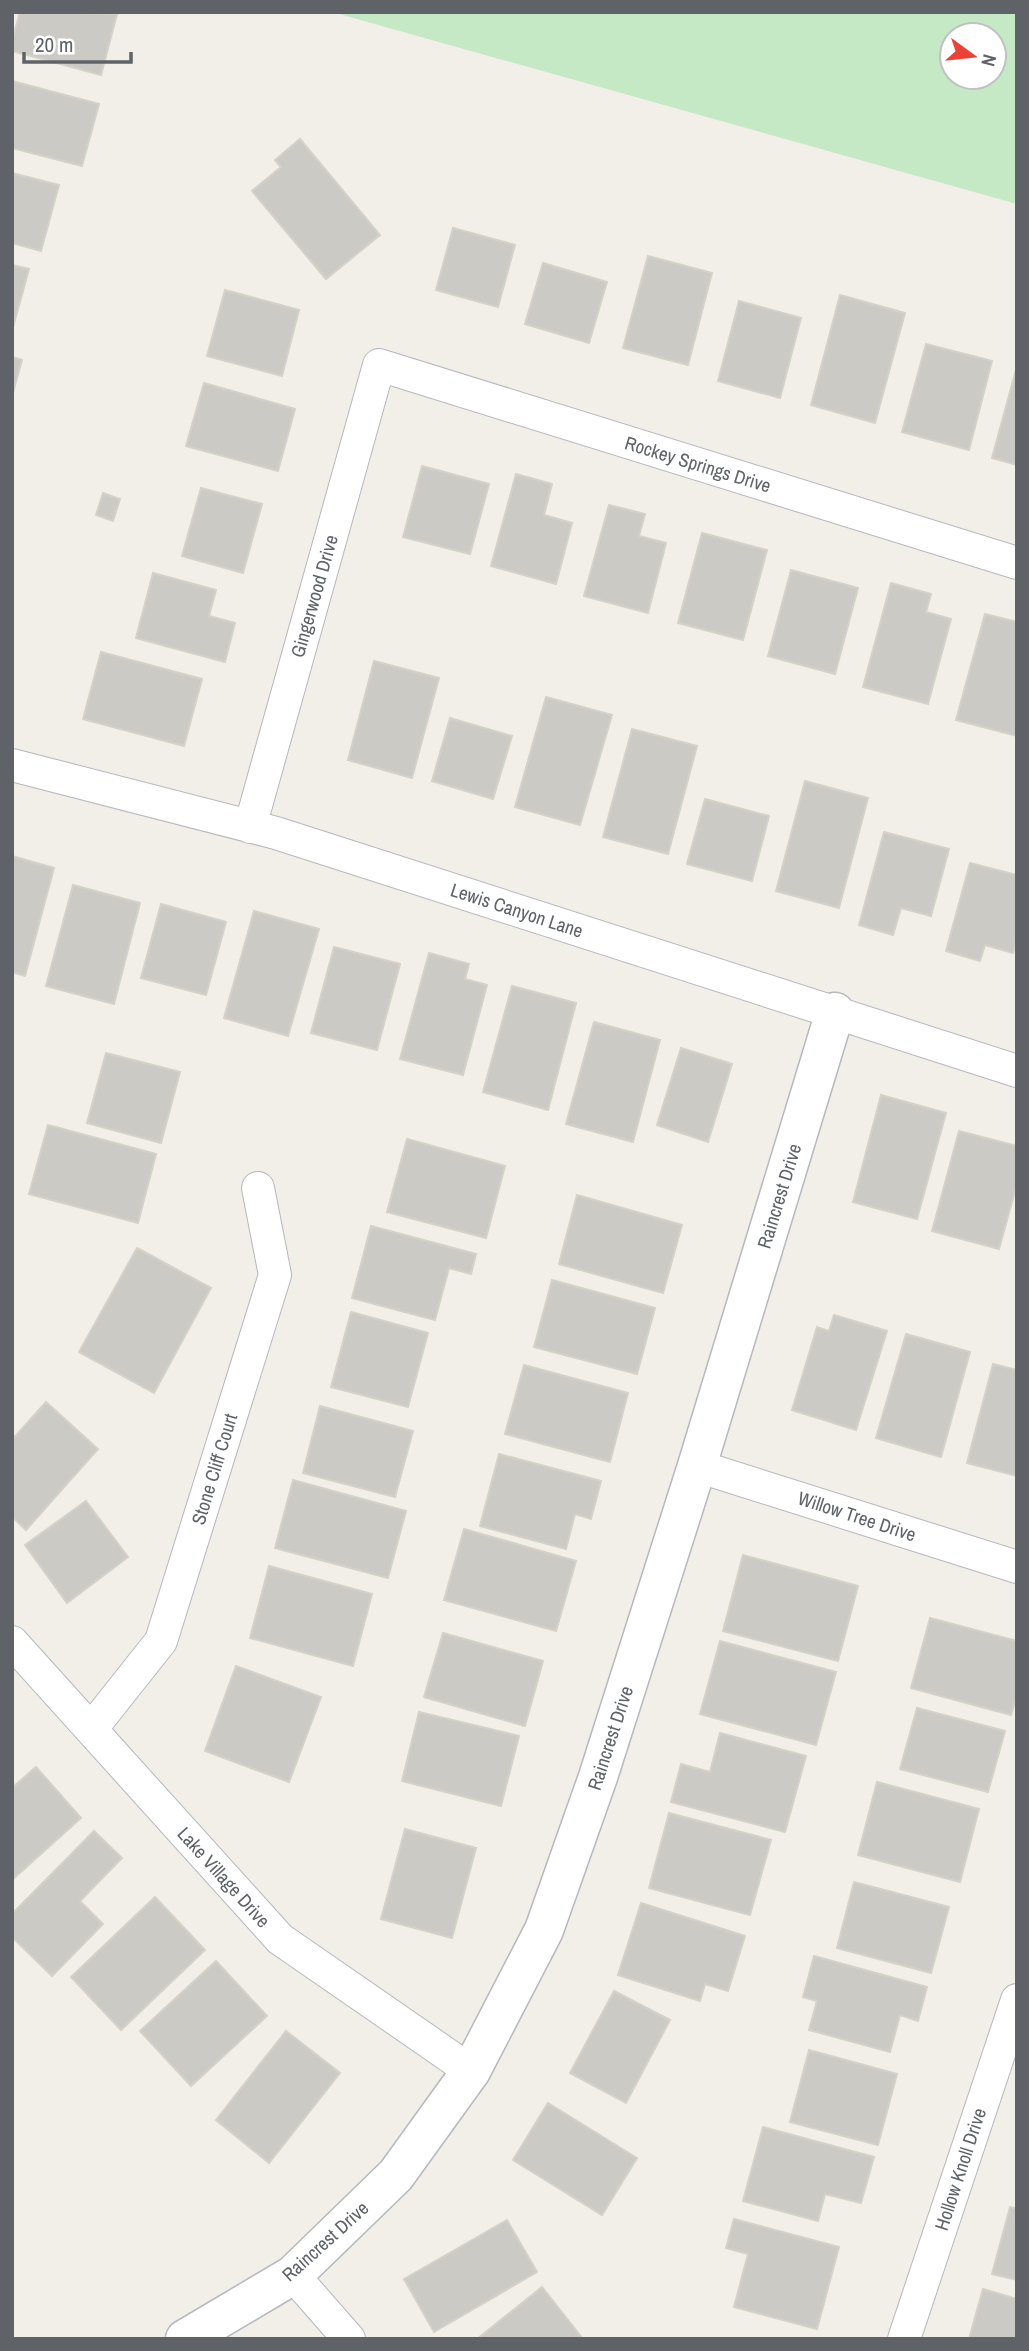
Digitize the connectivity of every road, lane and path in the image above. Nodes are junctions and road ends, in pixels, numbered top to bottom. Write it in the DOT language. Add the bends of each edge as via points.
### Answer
graph roads {
  1 [pos="379,365"];
  2 [pos="1017,563"];
  3 [pos="12,765"];
  4 [pos="250,827"];
  5 [pos="835,1012"];
  6 [pos="1017,1071"];
  7 [pos="258,1188"];
  8 [pos="698,1466"];
  9 [pos="1017,1567"];
  10 [pos="12,1642"];
  11 [pos="92,1728"];
  12 [pos="1017,2000"];
  13 [pos="471,2071"];
  14 [pos="293,2275"];
  15 [pos="185,2339"];
  16 [pos="349,2339"];
  17 [pos="904,2339"];
  1 -- 2 [label="street, Rockey Springs Drive"];
  1 -- 4 [label="street, Gingerwood Drive"];
  3 -- 4 [label="street, Lewis Canyon Lane"];
  4 -- 5 [label="street, Lewis Canyon Lane"];
  5 -- 6 [label="street, Lewis Canyon Lane"];
  5 -- 8 [label="street, Raincrest Drive"];
  7 -- 11 [label="street, Stone Cliff Court" via="275,1275 161,1641"];
  8 -- 9 [label="street, Willow Tree Drive"];
  8 -- 13 [label="street, Raincrest Drive" via="544,1930"];
  10 -- 11 [label="street, Lake Village Drive"];
  11 -- 13 [label="street, Lake Village Drive" via="280,1939"];
  12 -- 17 [label="street, Hollow Knoll Drive"];
  13 -- 14 [label="street, Raincrest Drive" via="396,2175"];
  14 -- 15 [label="street, Raincrest Drive"];
  14 -- 16 [label="street"];
}
